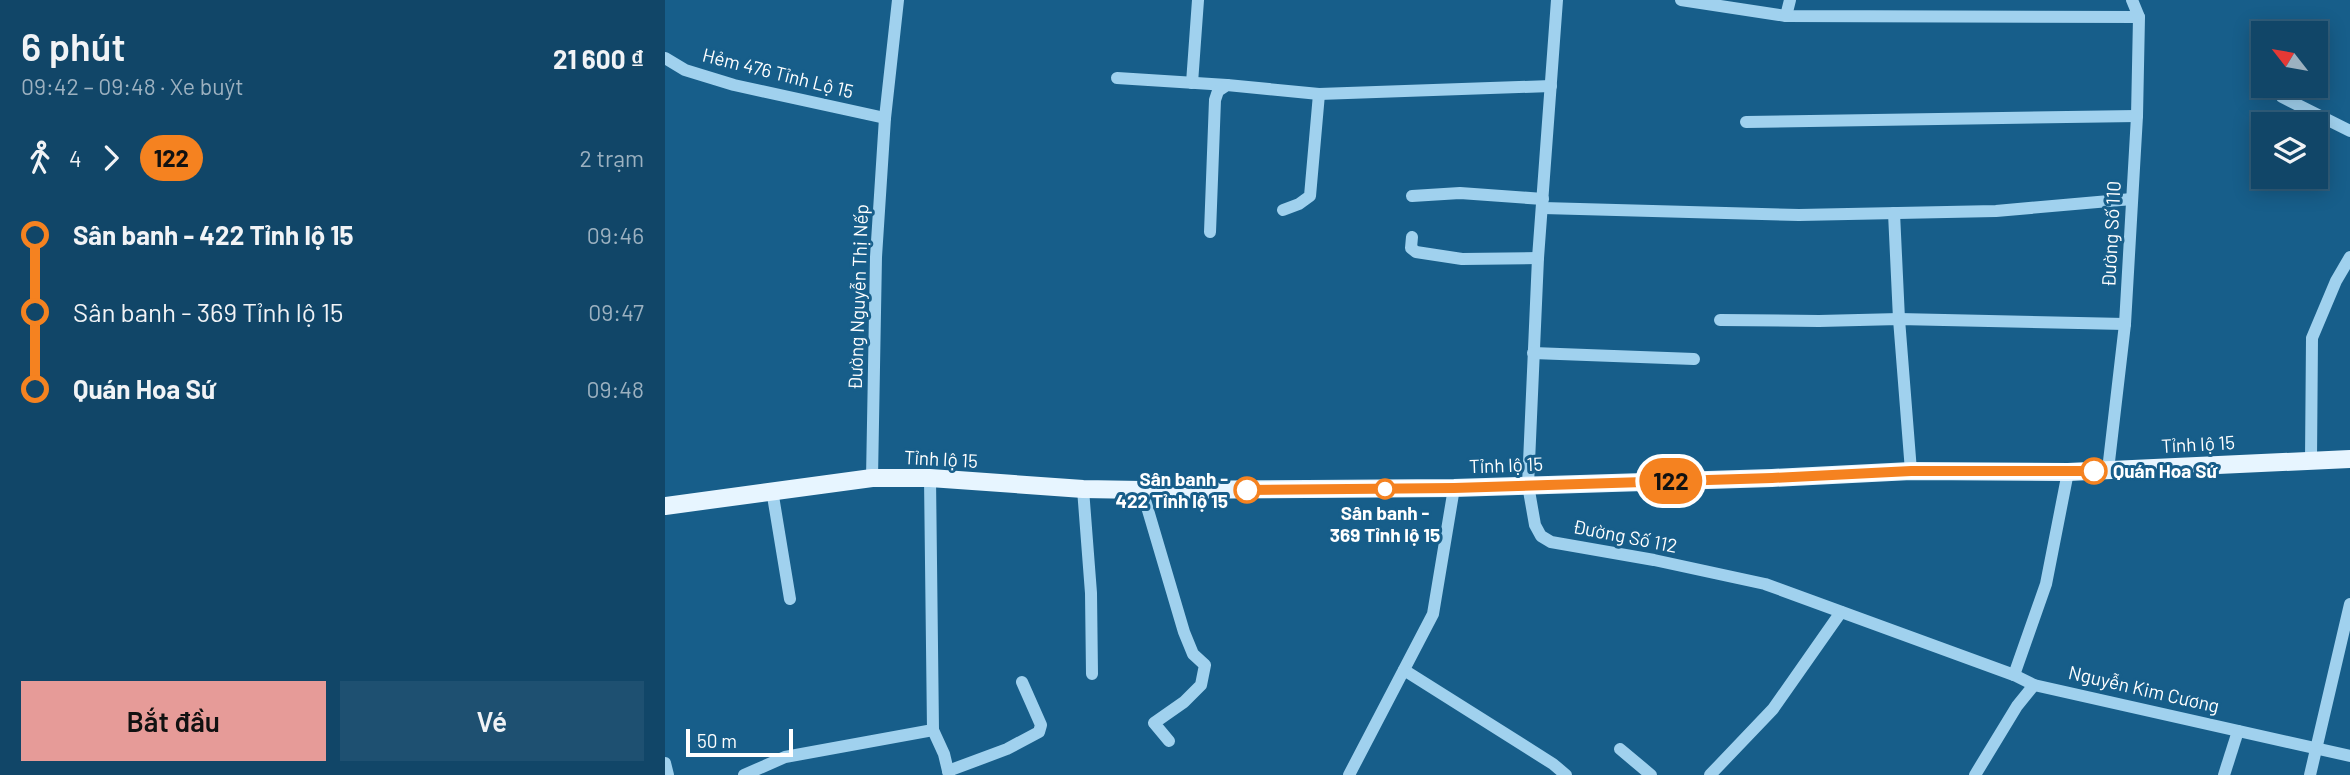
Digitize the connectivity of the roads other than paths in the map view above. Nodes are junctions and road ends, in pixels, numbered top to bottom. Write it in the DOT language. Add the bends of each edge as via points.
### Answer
graph roads {
  1 [pos="898,0"];
  2 [pos="1199,0"];
  3 [pos="1557,0"];
  4 [pos="1681,0"];
  5 [pos="1790,0"];
  6 [pos="2132,0"];
  7 [pos="1786,16"];
  8 [pos="2139,17"];
  9 [pos="665,58"];
  10 [pos="1117,78"];
  11 [pos="1192,83"];
  12 [pos="1227,85"];
  13 [pos="1551,86"];
  14 [pos="1319,94"];
  15 [pos="2284,98"];
  16 [pos="2137,116"];
  17 [pos="885,117"];
  18 [pos="1746,122"];
  19 [pos="2350,131"];
  20 [pos="1412,196"];
  21 [pos="2132,200"];
  22 [pos="1543,203"];
  23 [pos="1283,210"];
  24 [pos="1894,213"];
  25 [pos="1210,232"];
  26 [pos="1412,237"];
  27 [pos="2350,257"];
  28 [pos="1538,258"];
  29 [pos="1899,319"];
  30 [pos="1720,320"];
  31 [pos="2125,324"];
  32 [pos="1533,353"];
  33 [pos="1695,359"];
  34 [pos="2311,459"];
  35 [pos="2350,459"];
  36 [pos="2108,470"];
  37 [pos="1911,471"];
  38 [pos="2068,472"];
  39 [pos="872,478"];
  40 [pos="930,478"];
  41 [pos="1528,485"];
  42 [pos="1454,488"];
  43 [pos="1083,489"];
  44 [pos="772,490"];
  45 [pos="1142,490"];
  46 [pos="665,506"];
  47 [pos="790,599"];
  48 [pos="2350,604"];
  49 [pos="1841,612"];
  50 [pos="1404,670"];
  51 [pos="1092,674"];
  52 [pos="2014,675"];
  53 [pos="1021,682"];
  54 [pos="2034,685"];
  55 [pos="933,730"];
  56 [pos="2238,731"];
  57 [pos="1169,741"];
  58 [pos="2318,748"];
  59 [pos="1620,749"];
  60 [pos="2350,756"];
  61 [pos="665,763"];
  62 [pos="948,773"];
  63 [pos="668,775"];
  64 [pos="744,775"];
  65 [pos="1349,775"];
  66 [pos="1566,775"];
  67 [pos="1651,775"];
  68 [pos="1710,775"];
  69 [pos="1975,775"];
  70 [pos="2224,775"];
  71 [pos="2310,775"];
  1 -- 17 [label="street, Đường Nguyễn Thị Nếp"];
  2 -- 11 [label="street"];
  3 -- 13 [label="street, Đường Số 112"];
  4 -- 7 [label="street"];
  5 -- 7 [label="street"];
  6 -- 8 [label="street, Đường Số 110"];
  7 -- 8 [label="street"];
  8 -- 16 [label="street, Đường Số 110"];
  9 -- 17 [label="street, Hẻm 476 Tỉnh Lộ 15" via="685,70 734,85"];
  10 -- 11 [label="street"];
  11 -- 12 [label="street"];
  12 -- 14 [label="street"];
  12 -- 25 [label="street" via="1215,100"];
  13 -- 14 [label="street"];
  13 -- 22 [label="street, Đường Số 112"];
  14 -- 23 [label="street" via="1310,196"];
  15 -- 19 [label="street"];
  16 -- 18 [label="street"];
  16 -- 21 [label="street, Đường Số 110"];
  17 -- 39 [label="street, Đường Nguyễn Thị Nếp" via="876,257"];
  20 -- 22 [label="street" via="1460,193"];
  21 -- 24 [label="street" via="1996,211"];
  21 -- 31 [label="street, Đường Số 110"];
  22 -- 24 [label="street" via="1798,215"];
  22 -- 28 [label="street, Đường Số 112"];
  24 -- 29 [label="street"];
  26 -- 28 [label="street" via="1411,248 1416,252 1462,259"];
  27 -- 34 [label="street" via="2312,338"];
  28 -- 32 [label="street, Đường Số 112"];
  29 -- 30 [label="street"];
  29 -- 31 [label="street"];
  29 -- 37 [label="street"];
  31 -- 36 [label="street, Đường Số 110"];
  32 -- 33 [label="street"];
  32 -- 41 [label="street, Đường Số 112"];
  34 -- 35 [label="main road, Tỉnh lộ 15"];
  34 -- 36 [label="main road, Tỉnh lộ 15"];
  36 -- 38 [label="main road, Tỉnh lộ 15"];
  37 -- 38 [label="main road, Tỉnh lộ 15"];
  37 -- 41 [label="main road, Tỉnh lộ 15"];
  38 -- 52 [label="street" via="2046,584"];
  39 -- 40 [label="main road, Tỉnh lộ 15"];
  39 -- 44 [label="main road, Tỉnh lộ 15"];
  40 -- 43 [label="main road, Tỉnh lộ 15"];
  40 -- 55 [label="street"];
  41 -- 42 [label="main road, Tỉnh lộ 15"];
  41 -- 49 [label="street, Đường Số 112" via="1535,525 1551,542 1765,584"];
  42 -- 45 [label="main road, Tỉnh lộ 15"];
  42 -- 50 [label="street" via="1433,614"];
  43 -- 45 [label="main road, Tỉnh lộ 15"];
  43 -- 51 [label="street"];
  44 -- 46 [label="main road, Tỉnh lộ 15"];
  44 -- 47 [label="street"];
  45 -- 57 [label="street" via="1184,632 1193,654 1205,665 1201,685 1154,723"];
  48 -- 58 [label="street"];
  49 -- 52 [label="street, Đường Số 112"];
  49 -- 68 [label="street" via="1773,709"];
  50 -- 65 [label="street"];
  50 -- 66 [label="street"];
  52 -- 54 [label="street, Nguyễn Kim Cương"];
  53 -- 62 [label="street" via="1041,725 1039,732"];
  54 -- 56 [label="street, Nguyễn Kim Cương"];
  54 -- 69 [label="street"];
  55 -- 62 [label="street"];
  55 -- 64 [label="street" via="785,757"];
  56 -- 58 [label="street, Nguyễn Kim Cương"];
  56 -- 70 [label="street"];
  58 -- 60 [label="street, Nguyễn Kim Cương"];
  58 -- 71 [label="street"];
  59 -- 67 [label="street"];
  61 -- 63 [label="street"];
}
